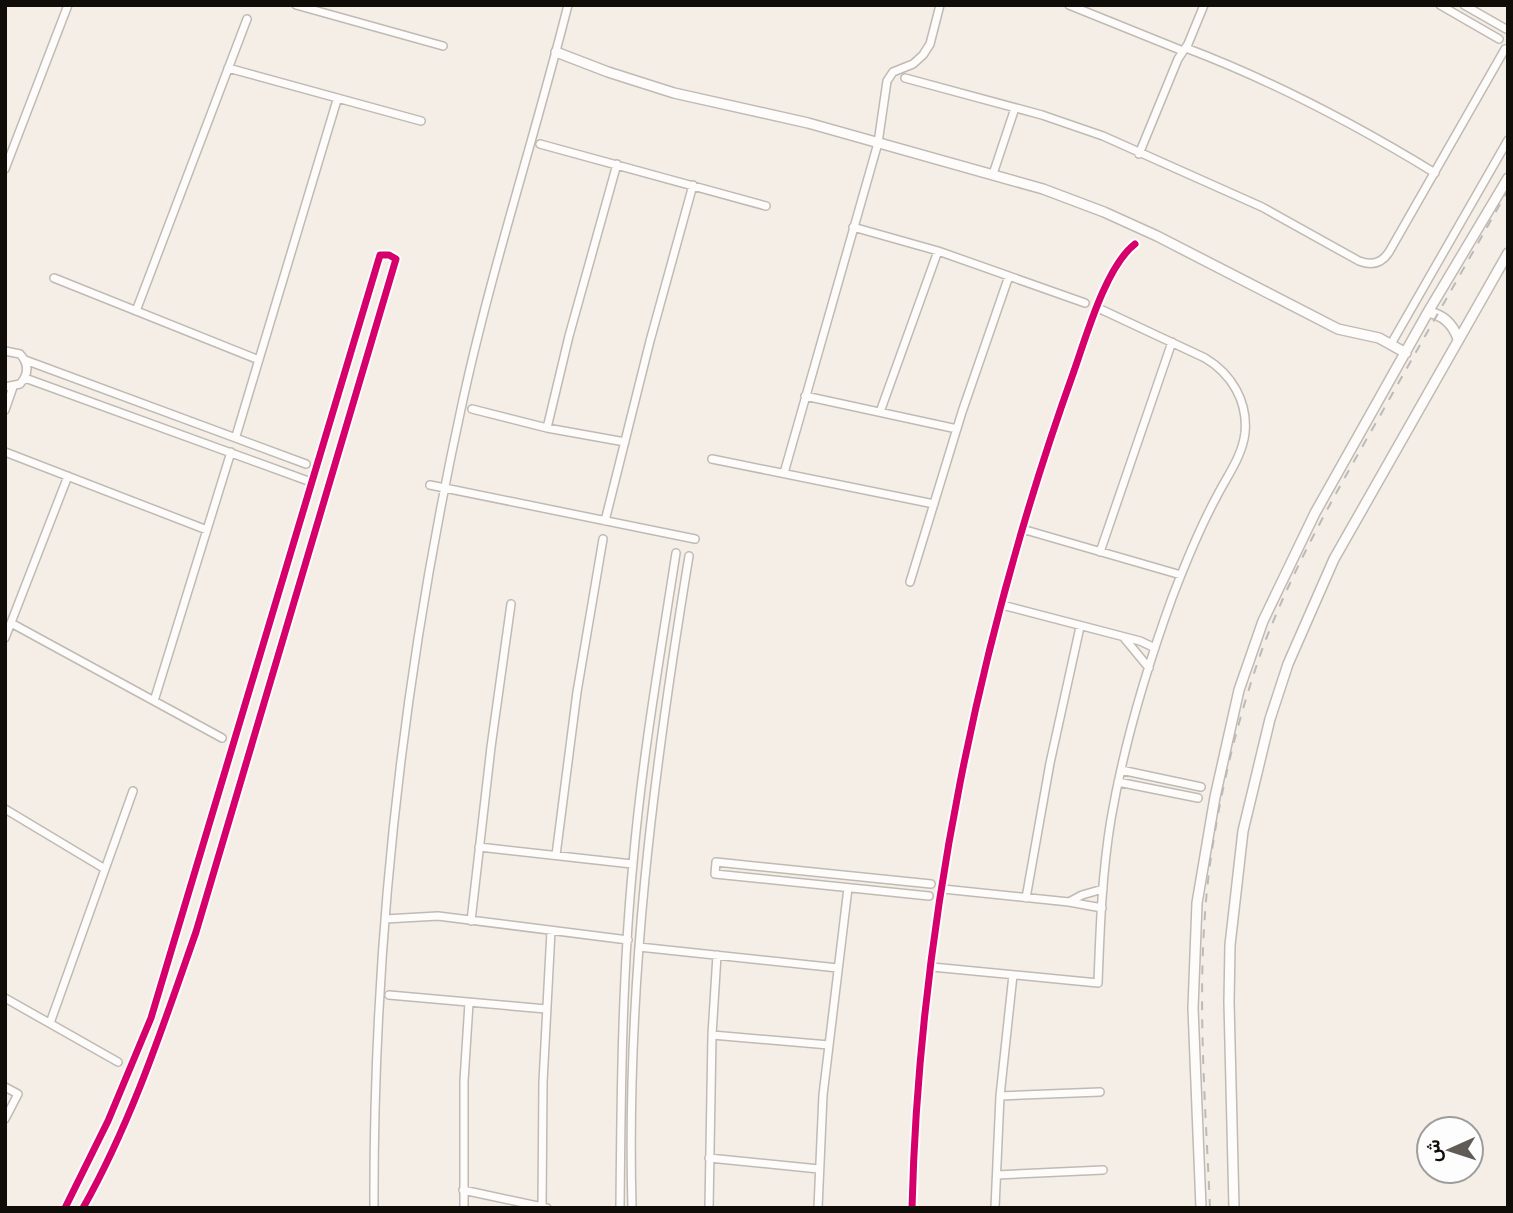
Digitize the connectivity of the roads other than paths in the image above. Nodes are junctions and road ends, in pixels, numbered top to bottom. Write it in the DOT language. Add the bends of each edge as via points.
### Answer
graph roads {
  1 [pos="296,5"];
  2 [pos="568,5"];
  3 [pos="940,5"];
  4 [pos="1069,5"];
  5 [pos="1204,5"];
  6 [pos="1440,5"];
  7 [pos="67,6"];
  8 [pos="1466,6"];
  9 [pos="247,19"];
  10 [pos="1507,28"];
  11 [pos="1499,39"];
  12 [pos="443,46"];
  13 [pos="1185,49"];
  14 [pos="1507,49"];
  15 [pos="556,51"];
  16 [pos="229,68"];
  17 [pos="905,78"];
  18 [pos="337,100"];
  19 [pos="1015,107"];
  20 [pos="421,121"];
  21 [pos="1508,140"];
  22 [pos="878,143"];
  23 [pos="540,144"];
  24 [pos="1139,154"];
  25 [pos="617,163"];
  26 [pos="5,169"];
  27 [pos="1435,173"];
  28 [pos="993,174"];
  29 [pos="1508,178"];
  30 [pos="693,185"];
  31 [pos="1505,190"];
  32 [pos="766,206"];
  33 [pos="853,227"];
  34 [pos="1135,244"];
  35 [pos="938,251"];
  36 [pos="1508,253"];
  37 [pos="1009,276"];
  38 [pos="54,278"];
  39 [pos="1085,303"];
  40 [pos="1098,308"];
  41 [pos="136,311"];
  42 [pos="1428,312"];
  43 [pos="1458,339"];
  44 [pos="1172,342"];
  45 [pos="1391,344"];
  46 [pos="6,351"];
  47 [pos="1406,352"];
  48 [pos="25,360"];
  49 [pos="259,360"];
  50 [pos="25,378"];
  51 [pos="9,387"];
  52 [pos="805,396"];
  53 [pos="472,409"];
  54 [pos="5,410"];
  55 [pos="880,412"];
  56 [pos="547,428"];
  57 [pos="957,429"];
  58 [pos="236,436"];
  59 [pos="625,442"];
  60 [pos="5,452"];
  61 [pos="231,452"];
  62 [pos="712,459"];
  63 [pos="306,464"];
  64 [pos="784,473"];
  65 [pos="68,477"];
  66 [pos="311,482"];
  67 [pos="430,485"];
  68 [pos="444,489"];
  69 [pos="934,504"];
  70 [pos="605,521"];
  71 [pos="1022,529"];
  72 [pos="207,530"];
  73 [pos="603,539"];
  74 [pos="695,539"];
  75 [pos="1100,552"];
  76 [pos="676,553"];
  77 [pos="689,556"];
  78 [pos="289,557"];
  79 [pos="305,562"];
  80 [pos="1181,575"];
  81 [pos="910,582"];
  82 [pos="670,590"];
  83 [pos="683,592"];
  84 [pos="512,604"];
  85 [pos="1002,605"];
  86 [pos="11,623"];
  87 [pos="1080,626"];
  88 [pos="5,638"];
  89 [pos="1125,639"];
  90 [pos="1155,648"];
  91 [pos="1149,668"];
  92 [pos="154,701"];
  93 [pos="222,738"];
  94 [pos="1121,770"];
  95 [pos="1118,782"];
  96 [pos="1201,787"];
  97 [pos="133,791"];
  98 [pos="1198,798"];
  99 [pos="5,809"];
  100 [pos="479,847"];
  101 [pos="556,855"];
  102 [pos="632,864"];
  103 [pos="105,869"];
  104 [pos="891,880"];
  105 [pos="931,884"];
  106 [pos="848,888"];
  107 [pos="943,889"];
  108 [pos="1103,890"];
  109 [pos="890,892"];
  110 [pos="929,896"];
  111 [pos="1026,898"];
  112 [pos="1069,902"];
  113 [pos="1102,908"];
  114 [pos="385,919"];
  115 [pos="471,921"];
  116 [pos="551,931"];
  117 [pos="628,940"];
  118 [pos="639,947"];
  119 [pos="170,953"];
  120 [pos="718,955"];
  121 [pos="187,957"];
  122 [pos="932,967"];
  123 [pos="166,968"];
  124 [pos="838,968"];
  125 [pos="1013,975"];
  126 [pos="181,976"];
  127 [pos="388,995"];
  128 [pos="5,998"];
  129 [pos="469,1003"];
  130 [pos="546,1009"];
  131 [pos="50,1023"];
  132 [pos="712,1035"];
  133 [pos="829,1045"];
  134 [pos="118,1062"];
  135 [pos="5,1087"];
  136 [pos="1100,1093"];
  137 [pos="1000,1096"];
  138 [pos="8,1106"];
  139 [pos="5,1119"];
  140 [pos="709,1158"];
  141 [pos="819,1170"];
  142 [pos="1103,1170"];
  143 [pos="997,1175"];
  144 [pos="463,1190"];
  145 [pos="545,1207"];
  146 [pos="65,1208"];
  147 [pos="83,1208"];
  148 [pos="374,1208"];
  149 [pos="464,1208"];
  150 [pos="620,1208"];
  151 [pos="632,1208"];
  152 [pos="709,1208"];
  153 [pos="818,1208"];
  154 [pos="912,1208"];
  155 [pos="995,1208"];
  156 [pos="1201,1208"];
  157 [pos="1234,1208"];
  1 -- 12 [label="street"];
  2 -- 15 [label="street"];
  3 -- 22 [label="street" via="923,55 888,78"];
  4 -- 13 [label="street"];
  5 -- 13 [label="street"];
  6 -- 11 [label="street"];
  7 -- 26 [label="street"];
  8 -- 10 [label="street"];
  9 -- 16 [label="street"];
  10 -- 11 [label="street"];
  11 -- 14 [label="street"];
  13 -- 24 [label="street"];
  13 -- 27 [label="street" via="1313,104"];
  14 -- 27 [label="street"];
  15 -- 22 [label="main road" via="674,93"];
  15 -- 68 [label="street" via="478,333"];
  16 -- 18 [label="street"];
  16 -- 41 [label="street"];
  17 -- 19 [label="street"];
  18 -- 20 [label="street"];
  18 -- 49 [label="street"];
  19 -- 24 [label="street" via="1084,128"];
  19 -- 28 [label="street"];
  21 -- 45 [label="street"];
  22 -- 28 [label="main road"];
  22 -- 33 [label="street"];
  23 -- 25 [label="street"];
  24 -- 27 [label="street" via="1249,201 1368,264 1387,256"];
  25 -- 30 [label="street"];
  25 -- 56 [label="street"];
  28 -- 45 [label="main road" via="1104,212 1334,327"];
  29 -- 31 [label="main road"];
  30 -- 32 [label="street"];
  30 -- 59 [label="street"];
  31 -- 42 [label="main road"];
  33 -- 35 [label="street"];
  33 -- 52 [label="street"];
  34 -- 40 [label="street" via="1114,270"];
  35 -- 37 [label="street"];
  35 -- 55 [label="street"];
  36 -- 43 [label="main road"];
  37 -- 39 [label="street"];
  37 -- 57 [label="street"];
  38 -- 41 [label="street"];
  40 -- 44 [label="street"];
  40 -- 71 [label="street"];
  41 -- 49 [label="street"];
  42 -- 43 [label="main road" via="1450,323"];
  42 -- 47 [label="main road"];
  43 -- 157 [label="main road" via="1314,601 1288,664 1255,774 1230,945"];
  44 -- 75 [label="street"];
  44 -- 80 [label="street" via="1225,373 1239,395 1245,420 1240,454"];
  45 -- 47 [label="main road"];
  46 -- 48 [label="street"];
  47 -- 156 [label="main road" via="1315,513 1264,621 1239,690 1226,744 1205,849 1194,955"];
  48 -- 50 [label="street"];
  48 -- 58 [label="street"];
  49 -- 58 [label="street"];
  50 -- 51 [label="street"];
  50 -- 61 [label="street"];
  51 -- 54 [label="street"];
  52 -- 55 [label="street"];
  52 -- 64 [label="street"];
  53 -- 56 [label="street"];
  55 -- 57 [label="street"];
  56 -- 59 [label="street"];
  57 -- 69 [label="street"];
  58 -- 63 [label="street"];
  59 -- 70 [label="street"];
  60 -- 65 [label="street"];
  61 -- 66 [label="street"];
  61 -- 72 [label="street"];
  62 -- 64 [label="street"];
  64 -- 69 [label="street"];
  65 -- 72 [label="street"];
  65 -- 86 [label="street"];
  66 -- 78 [label="street"];
  66 -- 79 [label="street" via="380,256 389,255 396,260"];
  67 -- 68 [label="street"];
  68 -- 70 [label="street"];
  68 -- 114 [label="street" via="413,661"];
  69 -- 81 [label="street"];
  70 -- 74 [label="street"];
  71 -- 75 [label="street"];
  71 -- 85 [label="street"];
  72 -- 92 [label="street"];
  73 -- 101 [label="street" via="576,692"];
  75 -- 80 [label="street"];
  76 -- 82 [label="street"];
  77 -- 83 [label="street"];
  78 -- 79 [label="street"];
  78 -- 119 [label="street"];
  79 -- 121 [label="street"];
  80 -- 90 [label="street"];
  82 -- 83 [label="street"];
  82 -- 102 [label="street"];
  83 -- 118 [label="street" via="655,770"];
  84 -- 100 [label="street"];
  85 -- 87 [label="street"];
  85 -- 107 [label="street" via="968,750"];
  86 -- 88 [label="street"];
  86 -- 92 [label="street"];
  87 -- 89 [label="street"];
  87 -- 111 [label="street"];
  89 -- 90 [label="street"];
  89 -- 91 [label="street"];
  90 -- 91 [label="street"];
  91 -- 94 [label="street"];
  92 -- 93 [label="street"];
  94 -- 95 [label="street"];
  94 -- 96 [label="street"];
  95 -- 98 [label="street"];
  95 -- 108 [label="street"];
  97 -- 103 [label="street"];
  99 -- 103 [label="street"];
  100 -- 101 [label="street"];
  100 -- 115 [label="street"];
  101 -- 102 [label="street"];
  102 -- 117 [label="street"];
  103 -- 131 [label="street"];
  104 -- 105 [label="street"];
  104 -- 106 [label="street" via="716,862 715,874"];
  104 -- 109 [label="street"];
  106 -- 109 [label="street"];
  106 -- 124 [label="street"];
  107 -- 111 [label="street"];
  107 -- 122 [label="street"];
  108 -- 112 [label="street"];
  108 -- 113 [label="street"];
  109 -- 110 [label="street"];
  111 -- 112 [label="street"];
  112 -- 113 [label="street"];
  113 -- 125 [label="street" via="1098,983"];
  114 -- 115 [label="street" via="431,915"];
  114 -- 148 [label="street" via="375,1087"];
  115 -- 116 [label="street"];
  116 -- 117 [label="street"];
  116 -- 130 [label="street"];
  117 -- 150 [label="street"];
  118 -- 120 [label="street"];
  118 -- 151 [label="street"];
  119 -- 121 [label="street" via="177,960"];
  119 -- 123 [label="street"];
  120 -- 124 [label="street"];
  120 -- 132 [label="street"];
  121 -- 126 [label="street"];
  122 -- 125 [label="street"];
  122 -- 154 [label="street" via="920,1065"];
  123 -- 126 [label="street" via="177,968"];
  123 -- 146 [label="street" via="144,1038"];
  124 -- 133 [label="street"];
  125 -- 137 [label="street"];
  126 -- 147 [label="street" via="128,1114"];
  127 -- 129 [label="street"];
  128 -- 131 [label="street"];
  129 -- 130 [label="street"];
  129 -- 144 [label="street"];
  130 -- 145 [label="street" via="542,1106"];
  131 -- 134 [label="street"];
  132 -- 133 [label="street"];
  132 -- 140 [label="street"];
  133 -- 141 [label="street"];
  135 -- 138 [label="street" via="18,1094"];
  136 -- 137 [label="street"];
  137 -- 143 [label="street"];
  138 -- 139 [label="street"];
  140 -- 141 [label="street"];
  140 -- 152 [label="street"];
  141 -- 153 [label="street"];
  142 -- 143 [label="street"];
  143 -- 155 [label="street"];
  144 -- 145 [label="street"];
  144 -- 149 [label="street"];
}
